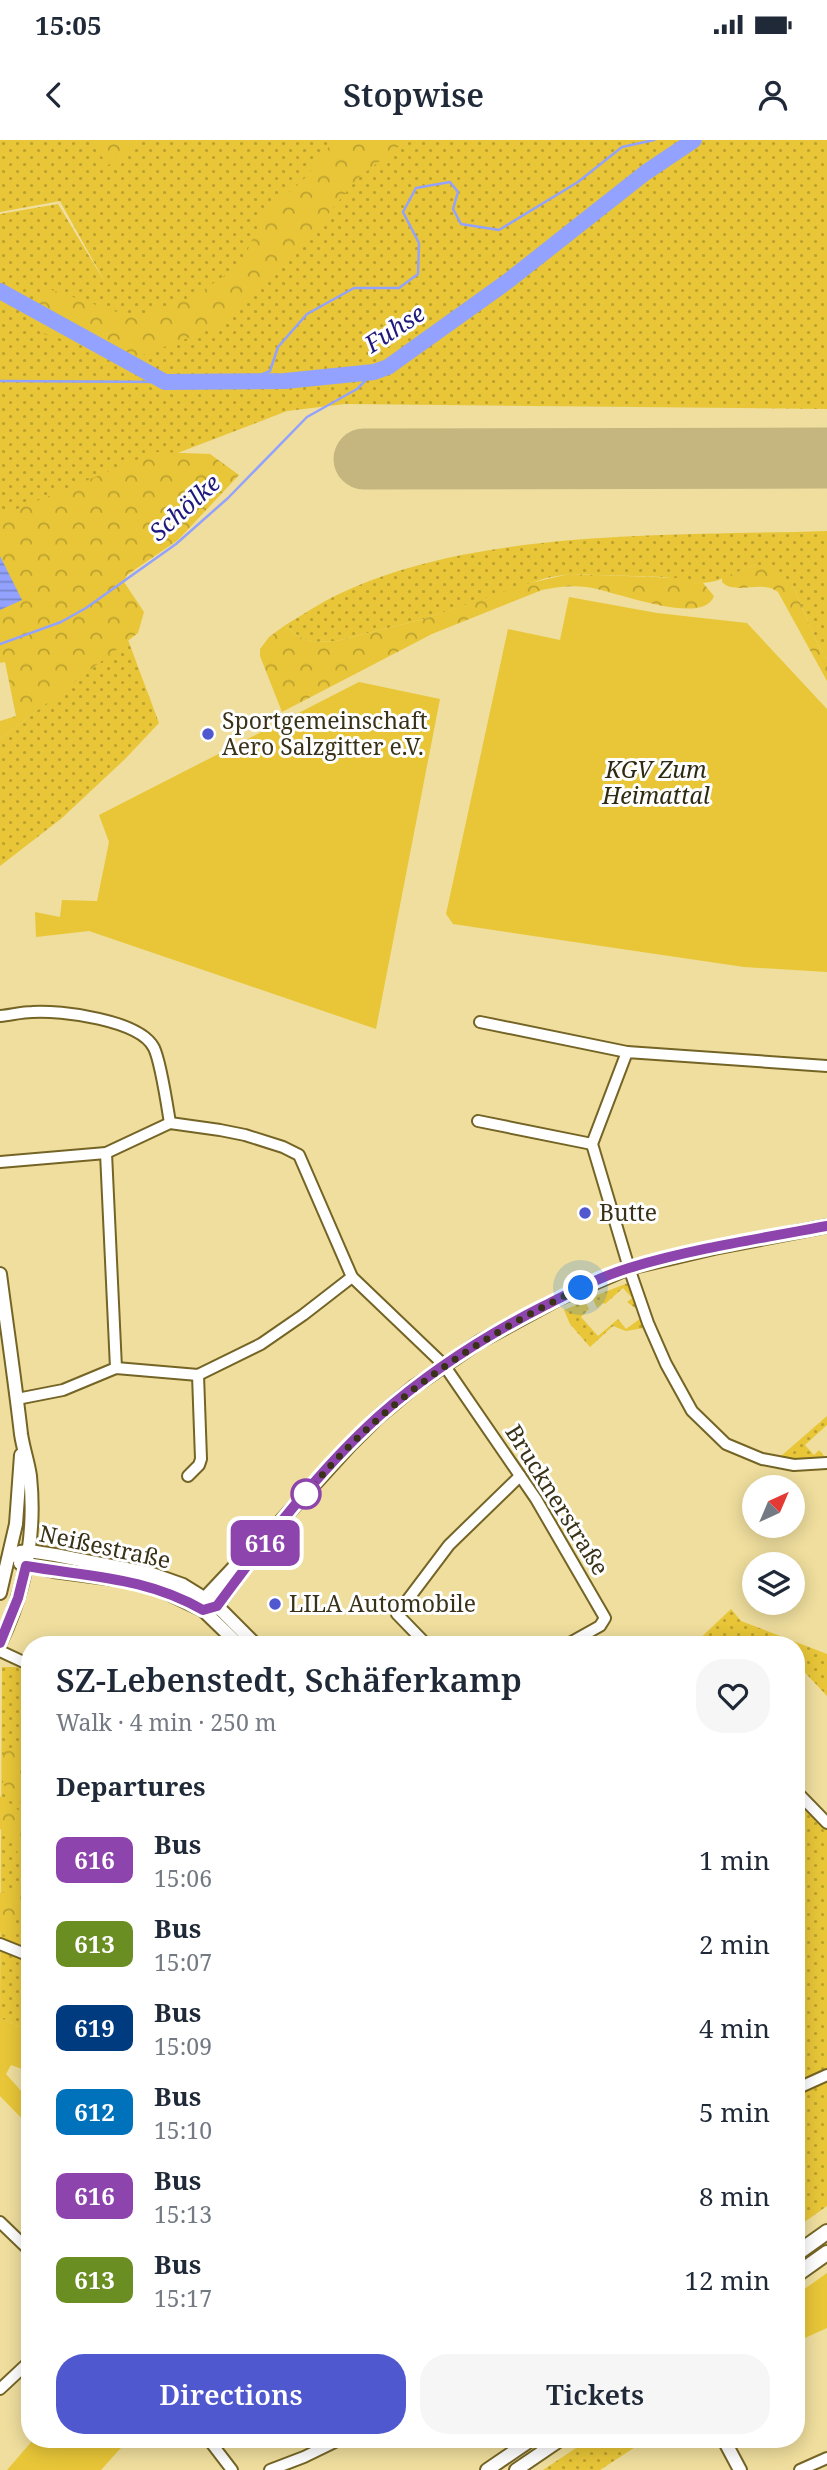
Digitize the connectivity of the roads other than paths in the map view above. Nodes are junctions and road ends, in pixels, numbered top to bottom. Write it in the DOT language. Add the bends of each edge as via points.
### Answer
graph roads {
  1 [pos="0,1016"];
  2 [pos="480,1022"];
  3 [pos="626,1052"];
  4 [pos="827,1066"];
  5 [pos="478,1121"];
  6 [pos="170,1123"];
  7 [pos="592,1144"];
  8 [pos="106,1153"];
  9 [pos="0,1162"];
  10 [pos="827,1226"];
  11 [pos="629,1268"];
  12 [pos="0,1274"];
  13 [pos="352,1277"];
  14 [pos="444,1365"];
  15 [pos="116,1368"];
  16 [pos="198,1375"];
  17 [pos="17,1399"];
  18 [pos="22,1441"];
  19 [pos="827,1463"];
  20 [pos="188,1476"];
  21 [pos="520,1476"];
  22 [pos="271,1532"];
  23 [pos="29,1551"];
  24 [pos="10,1557"];
  25 [pos="26,1566"];
  26 [pos="0,1593"];
  27 [pos="204,1604"];
  28 [pos="217,1606"];
  29 [pos="231,1636"];
  30 [pos="247,1636"];
  31 [pos="418,1636"];
  32 [pos="582,1636"];
  33 [pos="0,1643"];
  34 [pos="0,1651"];
  35 [pos="21,1661"];
  36 [pos="805,1800"];
  37 [pos="827,1823"];
  38 [pos="0,1944"];
  39 [pos="21,1952"];
  40 [pos="827,2075"];
  41 [pos="805,2085"];
  42 [pos="0,2222"];
  43 [pos="827,2232"];
  44 [pos="21,2242"];
  45 [pos="805,2248"];
  46 [pos="827,2253"];
  47 [pos="805,2269"];
  48 [pos="21,2369"];
  49 [pos="0,2389"];
  50 [pos="215,2448"];
  51 [pos="321,2448"];
  52 [pos="519,2448"];
  53 [pos="548,2448"];
  54 [pos="728,2448"];
  55 [pos="827,2458"];
  56 [pos="232,2470"];
  57 [pos="270,2470"];
  58 [pos="487,2470"];
  59 [pos="516,2470"];
  60 [pos="740,2470"];
  61 [pos="800,2470"];
  1 -- 6 [label="street" via="67,1013 96,1018 146,1038 154,1049"];
  2 -- 3 [label="street"];
  3 -- 4 [label="street"];
  3 -- 7 [label="street"];
  5 -- 7 [label="street"];
  6 -- 8 [label="street"];
  6 -- 13 [label="street" via="245,1135 299,1155"];
  7 -- 11 [label="street"];
  8 -- 9 [label="street"];
  8 -- 15 [label="street"];
  10 -- 11 [label="street"];
  11 -- 14 [label="street" via="513,1322"];
  11 -- 19 [label="street" via="666,1364 692,1411 726,1444 762,1459 794,1465"];
  12 -- 17 [label="street"];
  13 -- 14 [label="street, Brucknerstraße"];
  13 -- 16 [label="street" via="261,1344"];
  14 -- 21 [label="street, Brucknerstraße"];
  14 -- 22 [label="street" via="378,1417"];
  15 -- 16 [label="street"];
  15 -- 17 [label="street" via="63,1390"];
  16 -- 20 [label="street" via="201,1459"];
  17 -- 18 [label="street"];
  18 -- 23 [label="street" via="31,1496"];
  18 -- 24 [label="street"];
  21 -- 31 [label="street" via="449,1545 397,1614"];
  21 -- 32 [label="street, Brucknerstraße" via="605,1618"];
  22 -- 27 [label="street"];
  22 -- 28 [label="street"];
  23 -- 24 [label="street, Neißestraße"];
  23 -- 25 [label="street"];
  23 -- 27 [label="street, Neißestraße" via="152,1574 183,1585"];
  24 -- 25 [label="street, Neißestraße"];
  24 -- 26 [label="street"];
  25 -- 27 [label="street, Neißestraße" via="130,1581"];
  25 -- 33 [label="street"];
  27 -- 28 [label="street"];
  27 -- 29 [label="street, Neißestraße"];
  28 -- 30 [label="street"];
  34 -- 35 [label="street"];
  36 -- 37 [label="street"];
  38 -- 39 [label="street"];
  40 -- 41 [label="street"];
  42 -- 44 [label="street"];
  43 -- 45 [label="main road"];
  46 -- 47 [label="main road"];
  48 -- 49 [label="street"];
  50 -- 56 [label="street"];
  51 -- 57 [label="street"];
  52 -- 58 [label="street"];
  53 -- 59 [label="street"];
  54 -- 60 [label="street"];
  55 -- 61 [label="street"];
}
